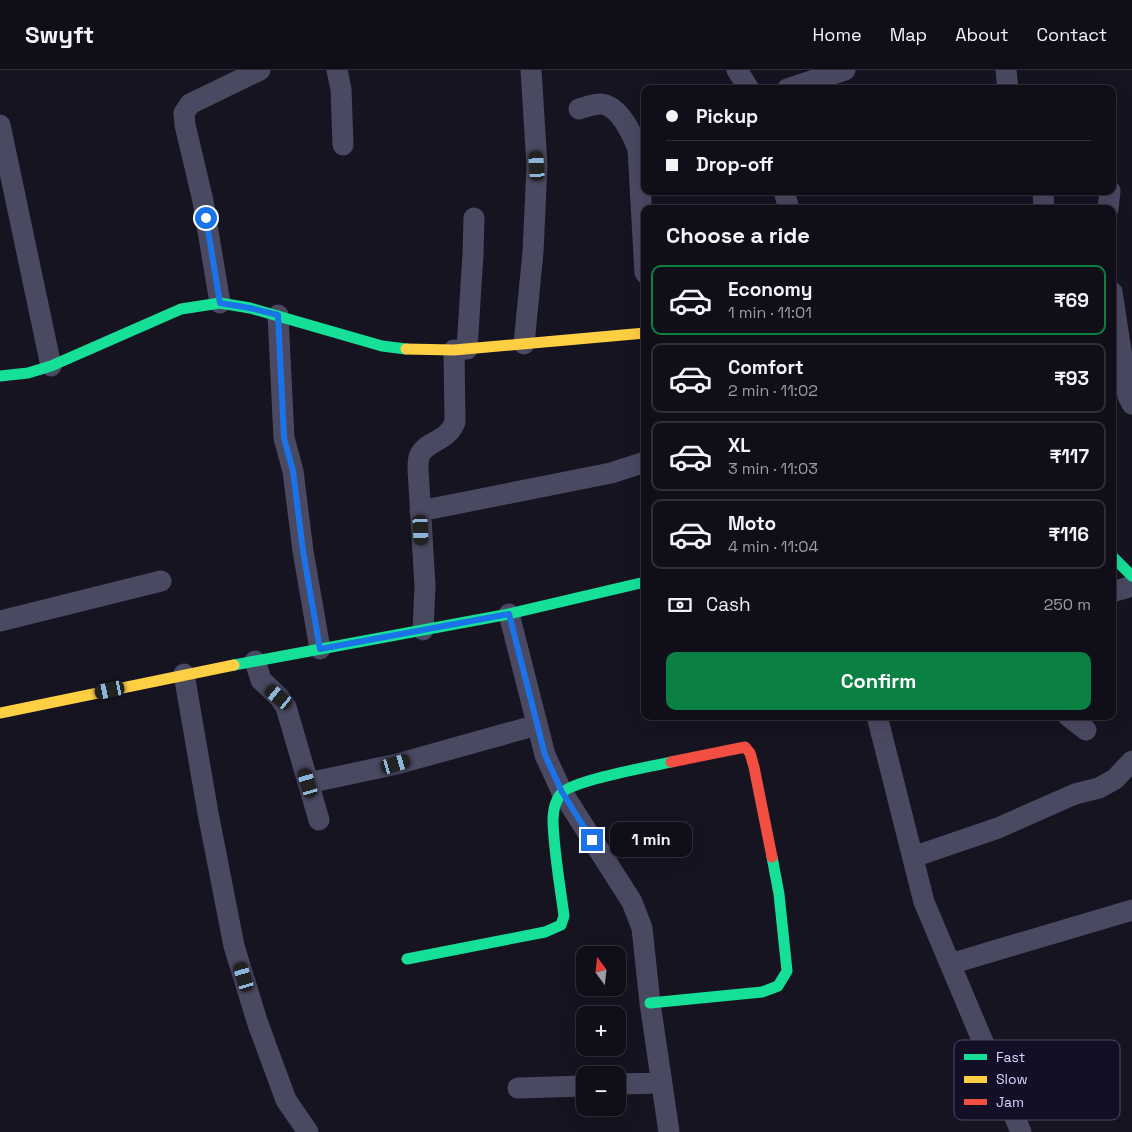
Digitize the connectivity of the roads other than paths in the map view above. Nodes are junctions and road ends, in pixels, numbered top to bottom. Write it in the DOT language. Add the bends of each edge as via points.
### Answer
graph roads {
  1 [pos="260,70"];
  2 [pos="337,70"];
  3 [pos="530,70"];
  4 [pos="738,70"];
  5 [pos="845,70"];
  6 [pos="1006,70"];
  7 [pos="747,85"];
  8 [pos="799,85"];
  9 [pos="1008,85"];
  10 [pos="579,109"];
  11 [pos="0,125"];
  12 [pos="343,145"];
  13 [pos="641,205"];
  14 [pos="474,218"];
  15 [pos="220,303"];
  16 [pos="278,315"];
  17 [pos="1116,323"];
  18 [pos="641,334"];
  19 [pos="524,344"];
  20 [pos="461,350"];
  21 [pos="51,366"];
  22 [pos="0,376"];
  23 [pos="1126,399"];
  24 [pos="641,463"];
  25 [pos="420,511"];
  26 [pos="1116,560"];
  27 [pos="1132,576"];
  28 [pos="161,581"];
  29 [pos="641,583"];
  30 [pos="1132,586"];
  31 [pos="1116,591"];
  32 [pos="509,614"];
  33 [pos="0,621"];
  34 [pos="423,630"];
  35 [pos="320,649"];
  36 [pos="255,661"];
  37 [pos="184,674"];
  38 [pos="0,713"];
  39 [pos="878,720"];
  40 [pos="1073,720"];
  41 [pos="537,725"];
  42 [pos="1086,730"];
  43 [pos="1132,761"];
  44 [pos="308,783"];
  45 [pos="562,792"];
  46 [pos="319,820"];
  47 [pos="913,857"];
  48 [pos="1132,910"];
  49 [pos="407,959"];
  50 [pos="950,964"];
  51 [pos="650,1003"];
  52 [pos="982,1040"];
  53 [pos="661,1083"];
  54 [pos="626,1084"];
  55 [pos="576,1086"];
  56 [pos="518,1088"];
  57 [pos="1016,1120"];
  58 [pos="308,1132"];
  59 [pos="669,1132"];
  60 [pos="1021,1132"];
  1 -- 15 [label="street" via="190,104 184,113"];
  2 -- 12 [label="street"];
  3 -- 19 [label="street" via="537,166"];
  4 -- 7 [label="street"];
  5 -- 8 [label="street"];
  6 -- 9 [label="street"];
  10 -- 13 [label="street" via="606,105 618,112 638,149"];
  11 -- 21 [label="street"];
  14 -- 20 [label="street"];
  15 -- 16 [label="street"];
  15 -- 21 [label="street" via="181,309"];
  16 -- 20 [label="street" via="382,346"];
  16 -- 35 [label="street" via="284,438 293,471"];
  17 -- 23 [label="street"];
  18 -- 19 [label="street"];
  19 -- 20 [label="street"];
  20 -- 25 [label="street" via="452,431 425,448 420,456"];
  21 -- 22 [label="street"];
  24 -- 25 [label="street" via="611,473"];
  25 -- 34 [label="street"];
  26 -- 27 [label="street"];
  28 -- 33 [label="street"];
  29 -- 32 [label="street"];
  30 -- 31 [label="street"];
  32 -- 34 [label="street"];
  32 -- 41 [label="street"];
  34 -- 35 [label="street"];
  35 -- 36 [label="street"];
  36 -- 37 [label="street"];
  36 -- 44 [label="street" via="261,680 286,706"];
  37 -- 38 [label="street"];
  37 -- 58 [label="street" via="234,946 286,1100"];
  39 -- 47 [label="street"];
  40 -- 42 [label="street"];
  41 -- 44 [label="street" via="396,764"];
  41 -- 45 [label="street" via="545,755"];
  43 -- 47 [label="street" via="1115,779 1099,788 1075,794 998,828"];
  44 -- 46 [label="street"];
  45 -- 49 [label="street" via="555,803 553,820 564,916 561,925 545,932"];
  45 -- 51 [label="street" via="638,914"];
  45 -- 51 [label="street" via="588,780 735,748 745,747 750,753 779,894 787,971 783,982 762,992"];
  47 -- 50 [label="street" via="924,902"];
  48 -- 50 [label="street"];
  50 -- 52 [label="street"];
  51 -- 53 [label="street"];
  53 -- 54 [label="street"];
  53 -- 59 [label="street"];
  55 -- 56 [label="street"];
  57 -- 60 [label="street"];
}
